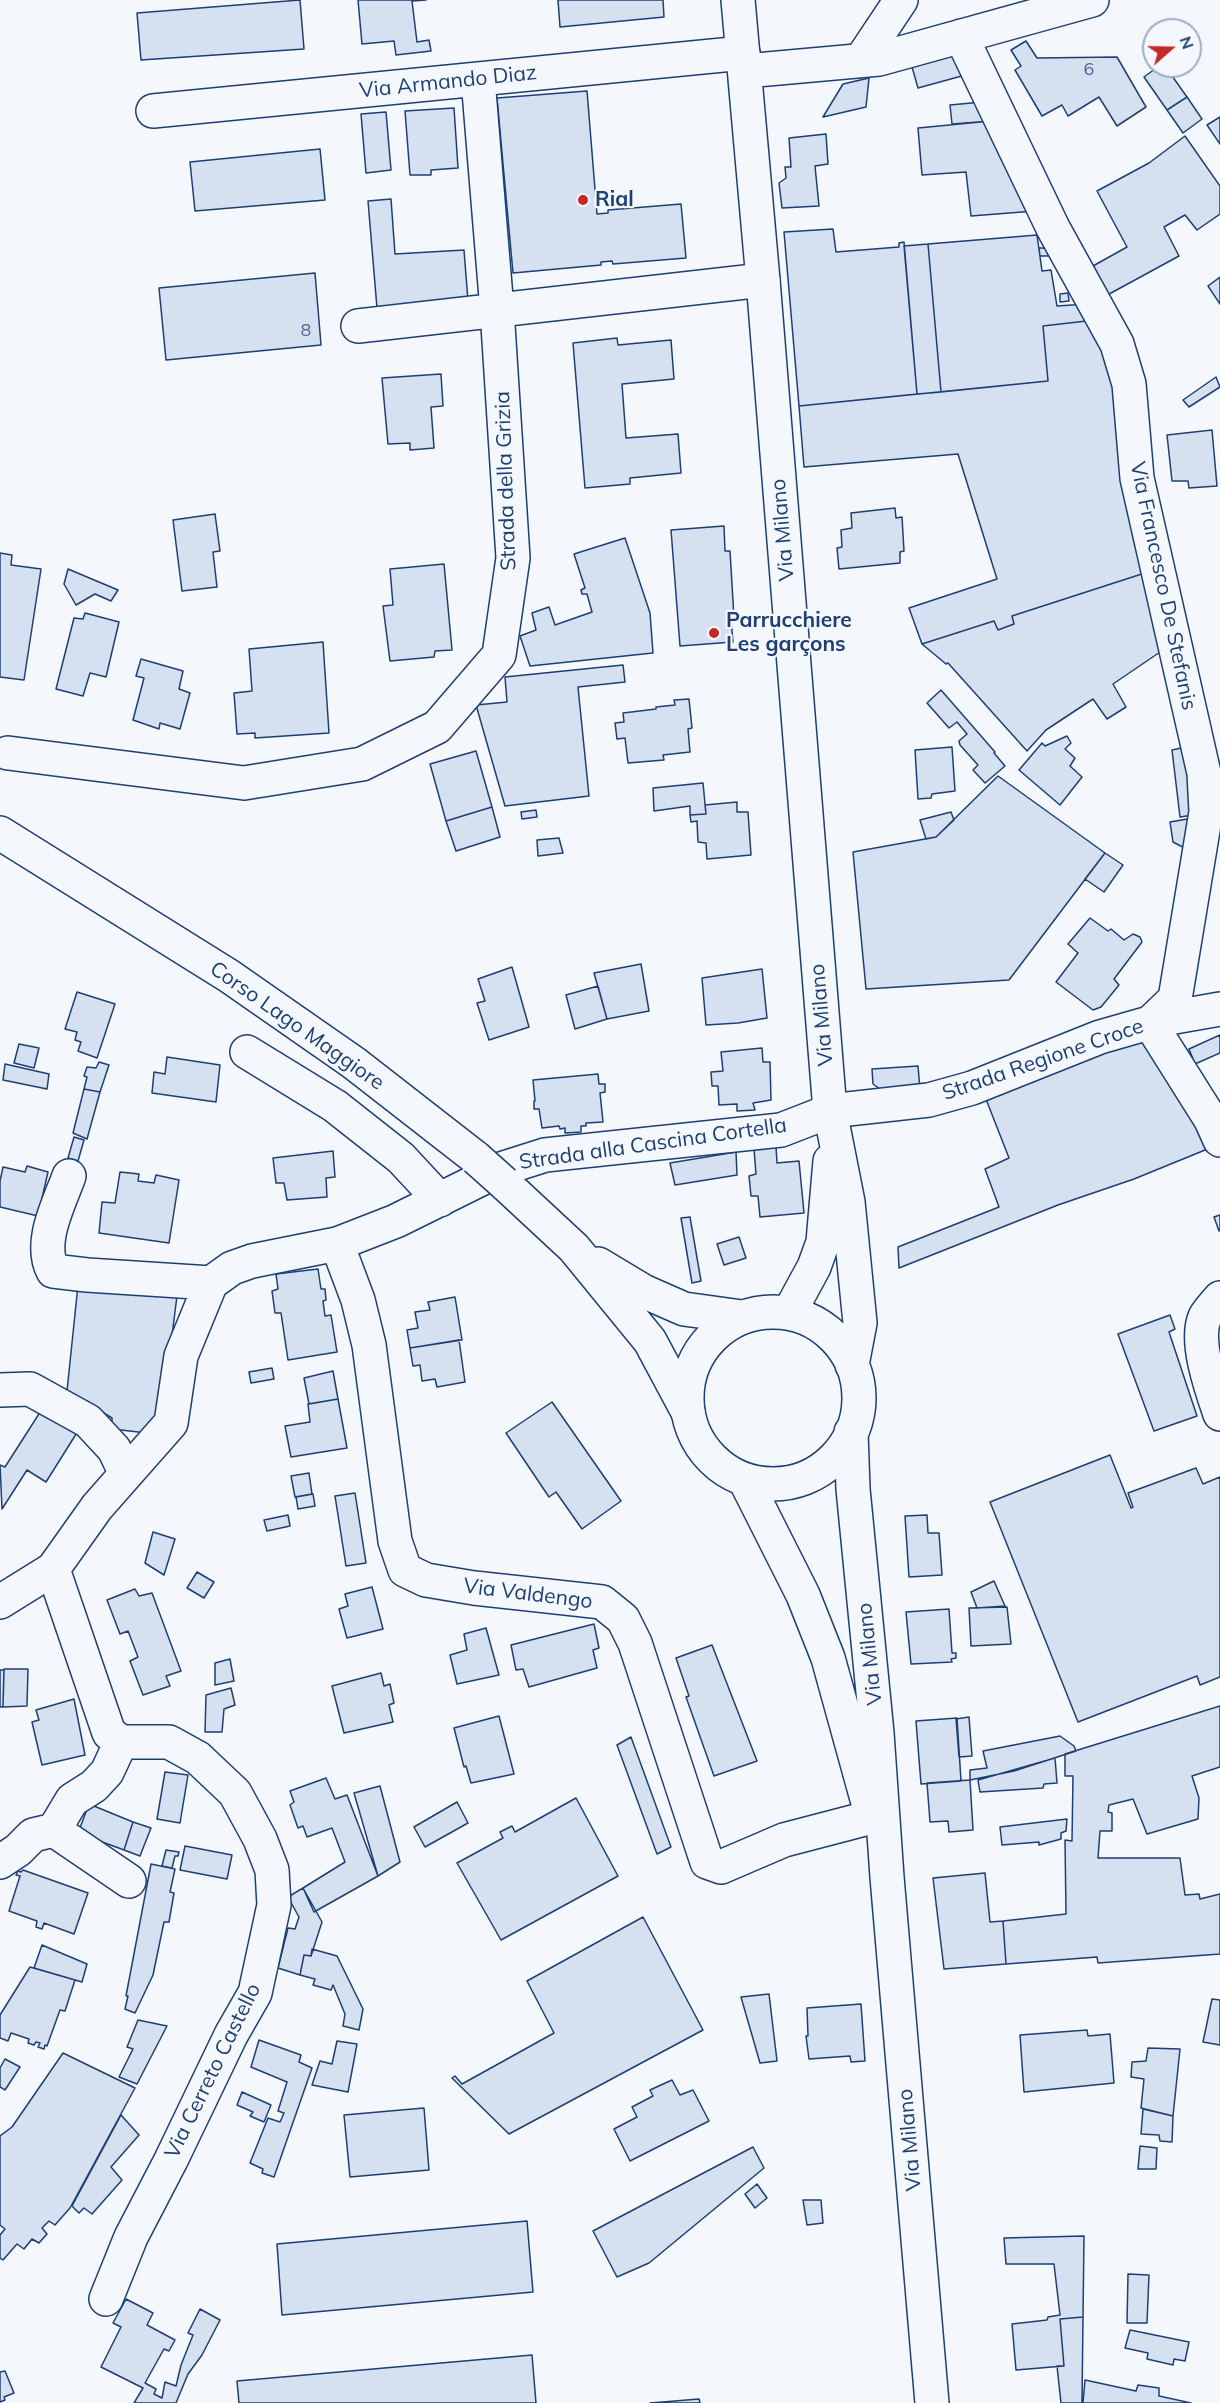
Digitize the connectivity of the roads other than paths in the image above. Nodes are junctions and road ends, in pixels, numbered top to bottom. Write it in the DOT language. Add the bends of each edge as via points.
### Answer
graph roads {
  1 [pos="738,0"];
  2 [pos="901,0"];
  3 [pos="1092,0"];
  4 [pos="961,36"];
  5 [pos="861,60"];
  6 [pos="744,62"];
  7 [pos="478,79"];
  8 [pos="153,111"];
  9 [pos="763,280"];
  10 [pos="497,310"];
  11 [pos="358,326"];
  12 [pos="8,753"];
  13 [pos="0,833"];
  14 [pos="1220,1009"];
  15 [pos="1150,1023"];
  16 [pos="247,1052"];
  17 [pos="831,1122"];
  18 [pos="1220,1140"];
  19 [pos="69,1176"];
  20 [pos="440,1200"];
  21 [pos="337,1244"];
  22 [pos="574,1248"];
  23 [pos="211,1283"];
  24 [pos="1220,1298"];
  25 [pos="789,1313"];
  26 [pos="742,1317"];
  27 [pos="852,1365"];
  28 [pos="0,1390"];
  29 [pos="688,1412"];
  30 [pos="1220,1414"];
  31 [pos="852,1432"];
  32 [pos="126,1474"];
  33 [pos="745,1480"];
  34 [pos="53,1569"];
  35 [pos="0,1602"];
  36 [pos="121,1742"];
  37 [pos="872,1817"];
  38 [pos="54,1830"];
  39 [pos="0,1862"];
  40 [pos="887,1877"];
  41 [pos="129,1881"];
  42 [pos="106,2299"];
  43 [pos="932,2403"];
  1 -- 6 [label="main road, Via Milano"];
  2 -- 5 [label="main road"];
  3 -- 4 [label="main road, Via Armando Diaz"];
  4 -- 5 [label="main road, Via Armando Diaz" via="879,59"];
  4 -- 15 [label="main road, Via Francesco De Stefanis" via="1053,228 1118,344 1129,384 1137,478 1204,773 1206,812 1175,999"];
  5 -- 6 [label="main road, Via Armando Diaz"];
  6 -- 7 [label="main road, Via Armando Diaz"];
  6 -- 9 [label="main road, Via Milano"];
  7 -- 8 [label="main road, Via Armando Diaz"];
  7 -- 10 [label="main road, Strada della Grizia"];
  9 -- 10 [label="main road"];
  9 -- 17 [label="main road, Via Milano"];
  10 -- 11 [label="main road"];
  10 -- 12 [label="main road, Strada della Grizia" via="513,558 499,655 437,728 362,764 244,783"];
  13 -- 22 [label="main road, Corso Lago Maggiore, bridge" via="229,976 354,1063 476,1158"];
  14 -- 15 [label="main road, Strada Regione Croce"];
  15 -- 17 [label="main road, Strada Regione Croce" via="1100,1037 972,1088"];
  15 -- 18 [label="main road"];
  16 -- 20 [label="main road" via="335,1106 401,1158"];
  17 -- 20 [label="main road, Strada alla Cascina Cortella" via="545,1155 501,1169"];
  17 -- 25 [label="main road, Via Milano" via="823,1242"];
  17 -- 27 [label="main road, Via Milano" via="848,1202 860,1323"];
  19 -- 23 [label="main road" via="47,1243 48,1262 53,1271"];
  20 -- 21 [label="main road, Strada alla Cascina Cortella"];
  21 -- 23 [label="main road, Strada alla Cascina Cortella" via="252,1261 232,1268"];
  21 -- 37 [label="main road, Via Valdengo" via="358,1300 369,1345 395,1541 405,1570 426,1580 474,1588 602,1602 623,1619 635,1643 707,1862 721,1867 784,1840"];
  22 -- 26 [label="main road, Corso Lago Maggiore" via="643,1291 684,1309"];
  22 -- 29 [label="main road, Corso Lago Maggiore" via="650,1341"];
  23 -- 32 [label="main road" via="181,1356 171,1423"];
  24 -- 30 [label="main road" via="1205,1318 1202,1347"];
  25 -- 26 [label="main road" via="765,1312"];
  25 -- 27 [label="main road" via="827,1331"];
  26 -- 29 [label="main road" via="717,1332 698,1355 688,1382"];
  27 -- 31 [label="main road" via="858,1387 858,1410"];
  28 -- 32 [label="main road" via="30,1389 88,1421 114,1449"];
  29 -- 33 [label="main road" via="694,1434 707,1454 724,1470"];
  31 -- 33 [label="main road" via="838,1454 819,1471 796,1481 770,1484"];
  31 -- 40 [label="main road, Via Milano" via="853,1489 878,1733"];
  32 -- 34 [label="main road"];
  33 -- 37 [label="main road, Via Milano" via="803,1595 828,1658"];
  34 -- 35 [label="main road"];
  34 -- 36 [label="main road" via="110,1733"];
  36 -- 38 [label="main road" via="107,1772 72,1800"];
  36 -- 42 [label="main road, Via Cerreto Castello" via="169,1742 198,1758 235,1793 272,1870 274,1905 255,1993 130,2236"];
  37 -- 40 [label="main road, Via Milano"];
  38 -- 39 [label="main road" via="33,1835"];
  38 -- 41 [label="main road"];
  40 -- 43 [label="main road, Via Milano"];
}
